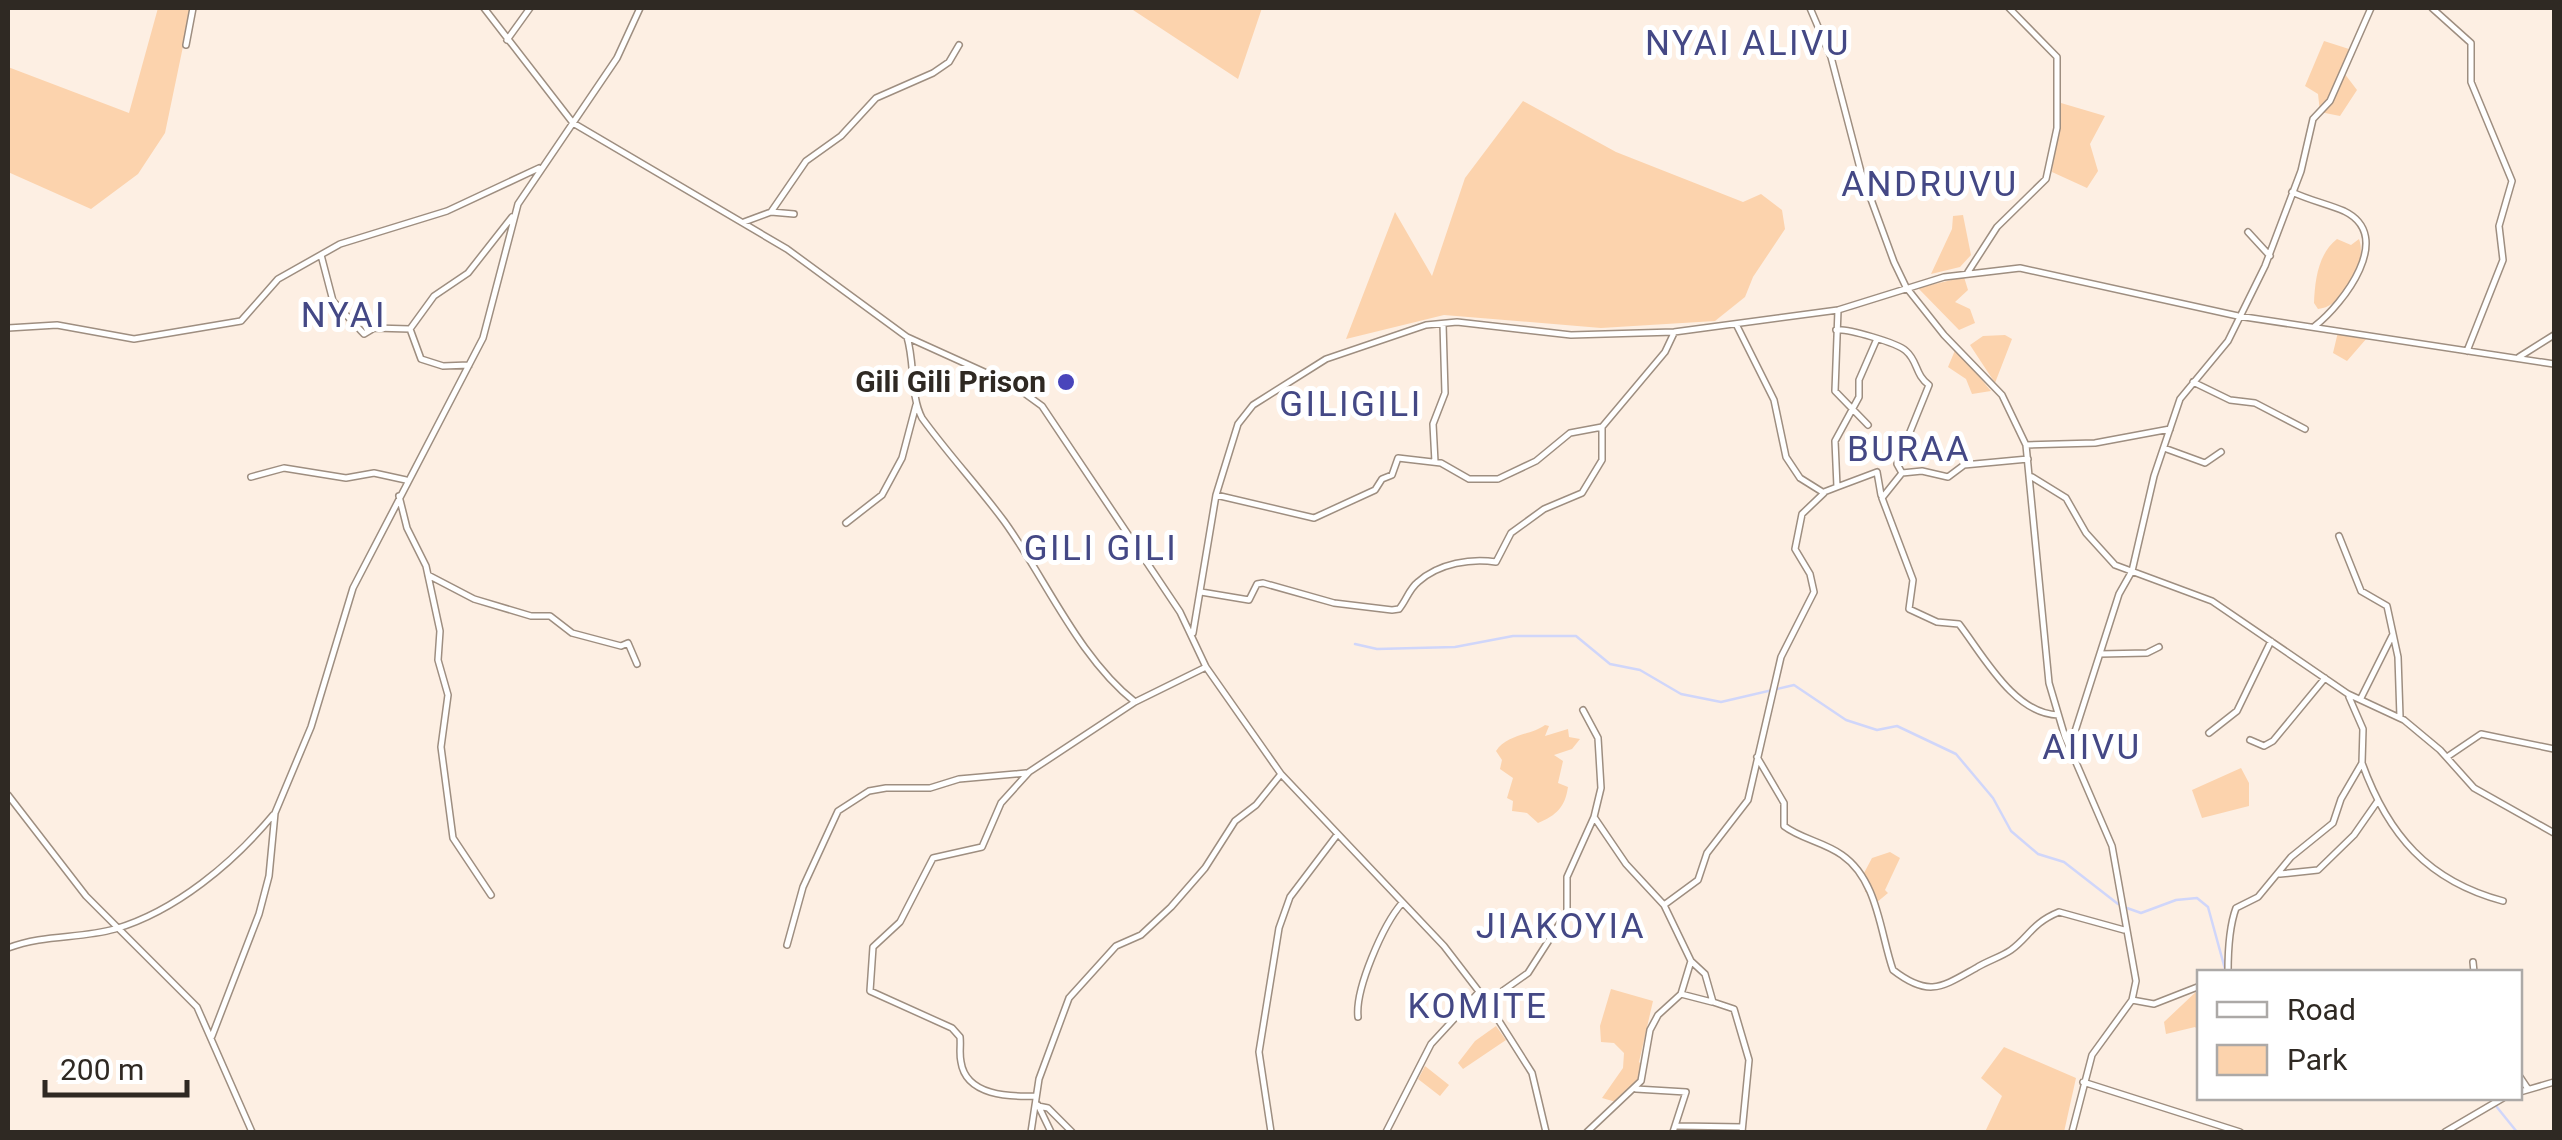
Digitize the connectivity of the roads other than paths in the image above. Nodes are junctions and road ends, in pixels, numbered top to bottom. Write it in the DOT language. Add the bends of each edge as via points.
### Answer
graph roads {
  1 [pos="193,8"];
  2 [pos="485,8"];
  3 [pos="530,8"];
  4 [pos="640,8"];
  5 [pos="1810,8"];
  6 [pos="2009,8"];
  7 [pos="2371,8"];
  8 [pos="2432,8"];
  9 [pos="507,40"];
  10 [pos="186,45"];
  11 [pos="959,45"];
  12 [pos="574,123"];
  13 [pos="542,166"];
  14 [pos="2292,192"];
  15 [pos="771,212"];
  16 [pos="514,214"];
  17 [pos="794,214"];
  18 [pos="741,222"];
  19 [pos="2248,232"];
  20 [pos="321,254"];
  21 [pos="2270,256"];
  22 [pos="1967,272"];
  23 [pos="1906,287"];
  24 [pos="1838,310"];
  25 [pos="2238,316"];
  26 [pos="1443,324"];
  27 [pos="1736,324"];
  28 [pos="2315,326"];
  29 [pos="8,328"];
  30 [pos="410,329"];
  31 [pos="1836,330"];
  32 [pos="1674,332"];
  33 [pos="2554,334"];
  34 [pos="907,337"];
  35 [pos="1876,341"];
  36 [pos="2467,351"];
  37 [pos="2518,358"];
  38 [pos="2554,364"];
  39 [pos="469,365"];
  40 [pos="2193,382"];
  41 [pos="916,406"];
  42 [pos="1850,408"];
  43 [pos="1868,425"];
  44 [pos="1602,427"];
  45 [pos="2305,428"];
  46 [pos="2170,429"];
  47 [pos="2026,445"];
  48 [pos="2164,448"];
  49 [pos="2221,452"];
  50 [pos="2028,458"];
  51 [pos="1435,462"];
  52 [pos="1902,472"];
  53 [pos="250,476"];
  54 [pos="2032,476"];
  55 [pos="406,480"];
  56 [pos="1838,487"];
  57 [pos="1824,493"];
  58 [pos="1216,495"];
  59 [pos="398,496"];
  60 [pos="1882,498"];
  61 [pos="846,523"];
  62 [pos="2338,536"];
  63 [pos="2132,571"];
  64 [pos="428,575"];
  65 [pos="1201,592"];
  66 [pos="2393,634"];
  67 [pos="1192,635"];
  68 [pos="2272,642"];
  69 [pos="2159,647"];
  70 [pos="2100,654"];
  71 [pos="637,664"];
  72 [pos="1206,668"];
  73 [pos="2325,678"];
  74 [pos="2348,694"];
  75 [pos="2360,699"];
  76 [pos="1135,702"];
  77 [pos="1583,710"];
  78 [pos="2058,715"];
  79 [pos="2400,717"];
  80 [pos="2210,733"];
  81 [pos="2250,740"];
  82 [pos="2070,747"];
  83 [pos="2554,749"];
  84 [pos="1757,757"];
  85 [pos="2447,757"];
  86 [pos="2362,763"];
  87 [pos="1029,772"];
  88 [pos="1281,774"];
  89 [pos="8,795"];
  90 [pos="2378,802"];
  91 [pos="275,813"];
  92 [pos="1594,817"];
  93 [pos="2554,833"];
  94 [pos="1336,835"];
  95 [pos="2280,874"];
  96 [pos="490,894"];
  97 [pos="2503,901"];
  98 [pos="1402,903"];
  99 [pos="1664,905"];
  100 [pos="117,928"];
  101 [pos="2124,930"];
  102 [pos="786,945"];
  103 [pos="8,948"];
  104 [pos="1691,961"];
  105 [pos="2473,962"];
  106 [pos="2228,970"];
  107 [pos="2474,970"];
  108 [pos="2197,987"];
  109 [pos="1479,992"];
  110 [pos="1681,994"];
  111 [pos="2132,1000"];
  112 [pos="1487,1002"];
  113 [pos="1713,1002"];
  114 [pos="1358,1016"];
  115 [pos="212,1036"];
  116 [pos="2522,1080"];
  117 [pos="2082,1082"];
  118 [pos="2554,1082"];
  119 [pos="1636,1089"];
  120 [pos="2528,1089"];
  121 [pos="2522,1091"];
  122 [pos="2500,1100"];
  123 [pos="1037,1101"];
  124 [pos="1675,1129"];
  125 [pos="1742,1130"];
  126 [pos="252,1132"];
  127 [pos="1031,1132"];
  128 [pos="1050,1132"];
  129 [pos="1072,1132"];
  130 [pos="1272,1132"];
  131 [pos="1386,1132"];
  132 [pos="1546,1132"];
  133 [pos="1587,1132"];
  134 [pos="2072,1132"];
  135 [pos="2240,1132"];
  136 [pos="2444,1132"];
  1 -- 10 [label="street"];
  2 -- 9 [label="street"];
  3 -- 9 [label="street"];
  4 -- 12 [label="street"];
  5 -- 23 [label="street" via="1831,57 1860,172"];
  6 -- 22 [label="street" via="2057,56 2055,143 2044,184 2002,221"];
  7 -- 14 [label="street" via="2330,101 2313,119"];
  8 -- 36 [label="street" via="2472,44 2471,82 2512,177 2500,226 2504,256"];
  9 -- 12 [label="street"];
  11 -- 15 [label="street" via="944,67 867,106 806,161"];
  12 -- 13 [label="street"];
  12 -- 18 [label="street"];
  13 -- 16 [label="street"];
  13 -- 20 [label="street" via="446,211"];
  14 -- 21 [label="street"];
  14 -- 28 [label="street" via="2346,212 2368,249 2336,307"];
  15 -- 17 [label="street"];
  15 -- 18 [label="street"];
  16 -- 30 [label="street" via="476,264 434,296"];
  16 -- 39 [label="street" via="493,308"];
  18 -- 34 [label="street"];
  19 -- 21 [label="street"];
  20 -- 29 [label="street" via="273,283 241,321 134,339 56,325"];
  20 -- 30 [label="street" via="333,301 364,334"];
  21 -- 25 [label="street"];
  22 -- 23 [label="street"];
  22 -- 25 [label="street" via="2029,270"];
  23 -- 24 [label="street"];
  23 -- 47 [label="street" via="2002,396"];
  24 -- 27 [label="street"];
  24 -- 31 [label="street"];
  25 -- 28 [label="street"];
  25 -- 40 [label="street" via="2224,348"];
  26 -- 32 [label="street" via="1571,335"];
  26 -- 51 [label="street" via="1445,393 1433,424"];
  26 -- 58 [label="street" via="1326,359 1253,406 1231,439"];
  27 -- 32 [label="street"];
  27 -- 57 [label="street" via="1774,400 1786,458 1800,478"];
  28 -- 36 [label="street"];
  30 -- 39 [label="street" via="420,359"];
  31 -- 35 [label="street"];
  31 -- 42 [label="street" via="1835,391"];
  32 -- 44 [label="street"];
  33 -- 37 [label="street"];
  34 -- 41 [label="street"];
  34 -- 67 [label="street" via="1013,385 1042,406"];
  35 -- 42 [label="street"];
  35 -- 52 [label="street" via="1907,351 1930,387 1899,457"];
  36 -- 37 [label="street"];
  37 -- 38 [label="street"];
  39 -- 55 [label="street"];
  40 -- 45 [label="street"];
  40 -- 46 [label="street"];
  41 -- 61 [label="street" via="902,458 882,495"];
  41 -- 76 [label="street" via="1004,521 1095,658"];
  42 -- 43 [label="street"];
  42 -- 56 [label="street" via="1834,447"];
  44 -- 51 [label="street" via="1570,432 1510,477 1469,479"];
  44 -- 65 [label="street" via="1602,460 1582,493 1510,533 1496,562 1470,559 1419,580 1398,609 1334,603 1263,583 1249,600"];
  46 -- 47 [label="street" via="2105,442"];
  46 -- 48 [label="street"];
  47 -- 50 [label="street"];
  48 -- 49 [label="street" via="2205,462"];
  48 -- 63 [label="street"];
  50 -- 52 [label="street" via="1964,465 1948,477"];
  50 -- 54 [label="street"];
  51 -- 58 [label="street" via="1398,458 1376,490 1324,516 1291,515"];
  52 -- 60 [label="street"];
  53 -- 55 [label="street" via="284,468"];
  54 -- 63 [label="street" via="2066,498 2110,561"];
  54 -- 78 [label="street" via="2042,640"];
  55 -- 59 [label="street"];
  56 -- 57 [label="street"];
  56 -- 60 [label="street" via="1877,472"];
  57 -- 84 [label="street" via="1802,514 1795,549 1814,592 1781,657"];
  58 -- 65 [label="street"];
  59 -- 64 [label="street"];
  59 -- 91 [label="street" via="353,588 311,727"];
  60 -- 78 [label="street" via="1913,580 1909,608 1936,622 1959,624 2020,698"];
  62 -- 66 [label="street" via="2361,591 2387,606"];
  63 -- 68 [label="street" via="2206,598"];
  63 -- 70 [label="street"];
  64 -- 71 [label="street" via="474,600 550,616 584,638 628,643"];
  64 -- 96 [label="street" via="448,694 442,746 454,838"];
  65 -- 67 [label="street"];
  66 -- 75 [label="street"];
  66 -- 79 [label="street"];
  67 -- 72 [label="street"];
  68 -- 73 [label="street"];
  68 -- 80 [label="street" via="2244,700"];
  69 -- 70 [label="street"];
  70 -- 82 [label="street"];
  72 -- 76 [label="street"];
  72 -- 88 [label="street"];
  73 -- 74 [label="street"];
  73 -- 81 [label="street" via="2273,741 2264,746"];
  74 -- 75 [label="street"];
  74 -- 86 [label="street" via="2363,730"];
  75 -- 79 [label="street"];
  76 -- 87 [label="street"];
  77 -- 92 [label="street" via="1600,751"];
  78 -- 82 [label="street"];
  79 -- 85 [label="street"];
  82 -- 101 [label="street" via="2112,846"];
  83 -- 85 [label="street" via="2481,734"];
  84 -- 99 [label="street" via="1748,800 1707,853 1698,880"];
  84 -- 101 [label="street" via="1784,803 1784,826 1848,859 1864,882 1893,970 1901,976 1945,988 2013,949 2059,912"];
  85 -- 93 [label="street" via="2474,788"];
  86 -- 90 [label="street"];
  86 -- 95 [label="street" via="2332,824"];
  87 -- 102 [label="street" via="886,788 849,803 823,837"];
  87 -- 123 [label="street" via="1001,803 982,847 930,862 900,922 875,942 870,991 952,1028 969,1078 996,1097"];
  88 -- 94 [label="street"];
  88 -- 123 [label="street" via="1234,821 1171,906 1141,935 1116,946 1075,988"];
  89 -- 100 [label="street"];
  90 -- 95 [label="street" via="2316,872"];
  90 -- 97 [label="street" via="2412,853"];
  91 -- 100 [label="street" via="190,893"];
  91 -- 115 [label="street" via="259,914"];
  92 -- 99 [label="street"];
  92 -- 112 [label="street" via="1567,877 1564,918 1528,973"];
  94 -- 98 [label="street"];
  94 -- 130 [label="street" via="1290,898 1278,928 1259,1066"];
  95 -- 106 [label="street" via="2235,911"];
  98 -- 109 [label="street"];
  98 -- 114 [label="street" via="1379,932"];
  99 -- 104 [label="street"];
  100 -- 103 [label="street"];
  100 -- 115 [label="street" via="197,1007"];
  101 -- 111 [label="street" via="2136,981"];
  104 -- 110 [label="street"];
  104 -- 113 [label="street" via="1705,974"];
  105 -- 107 [label="street"];
  108 -- 111 [label="street" via="2150,1004"];
  109 -- 112 [label="street"];
  109 -- 131 [label="street" via="1431,1044"];
  110 -- 113 [label="street"];
  110 -- 119 [label="street" via="1654,1019"];
  111 -- 117 [label="street" via="2092,1055"];
  112 -- 132 [label="street" via="1532,1073"];
  113 -- 125 [label="street" via="1737,1012 1748,1056"];
  115 -- 126 [label="street"];
  116 -- 120 [label="street"];
  117 -- 134 [label="street"];
  117 -- 135 [label="street"];
  118 -- 120 [label="street"];
  119 -- 124 [label="street" via="1686,1092"];
  119 -- 133 [label="street"];
  120 -- 121 [label="street"];
  122 -- 136 [label="street"];
  123 -- 127 [label="street"];
  123 -- 128 [label="street"];
  123 -- 129 [label="street"];
  124 -- 125 [label="street"];
}
